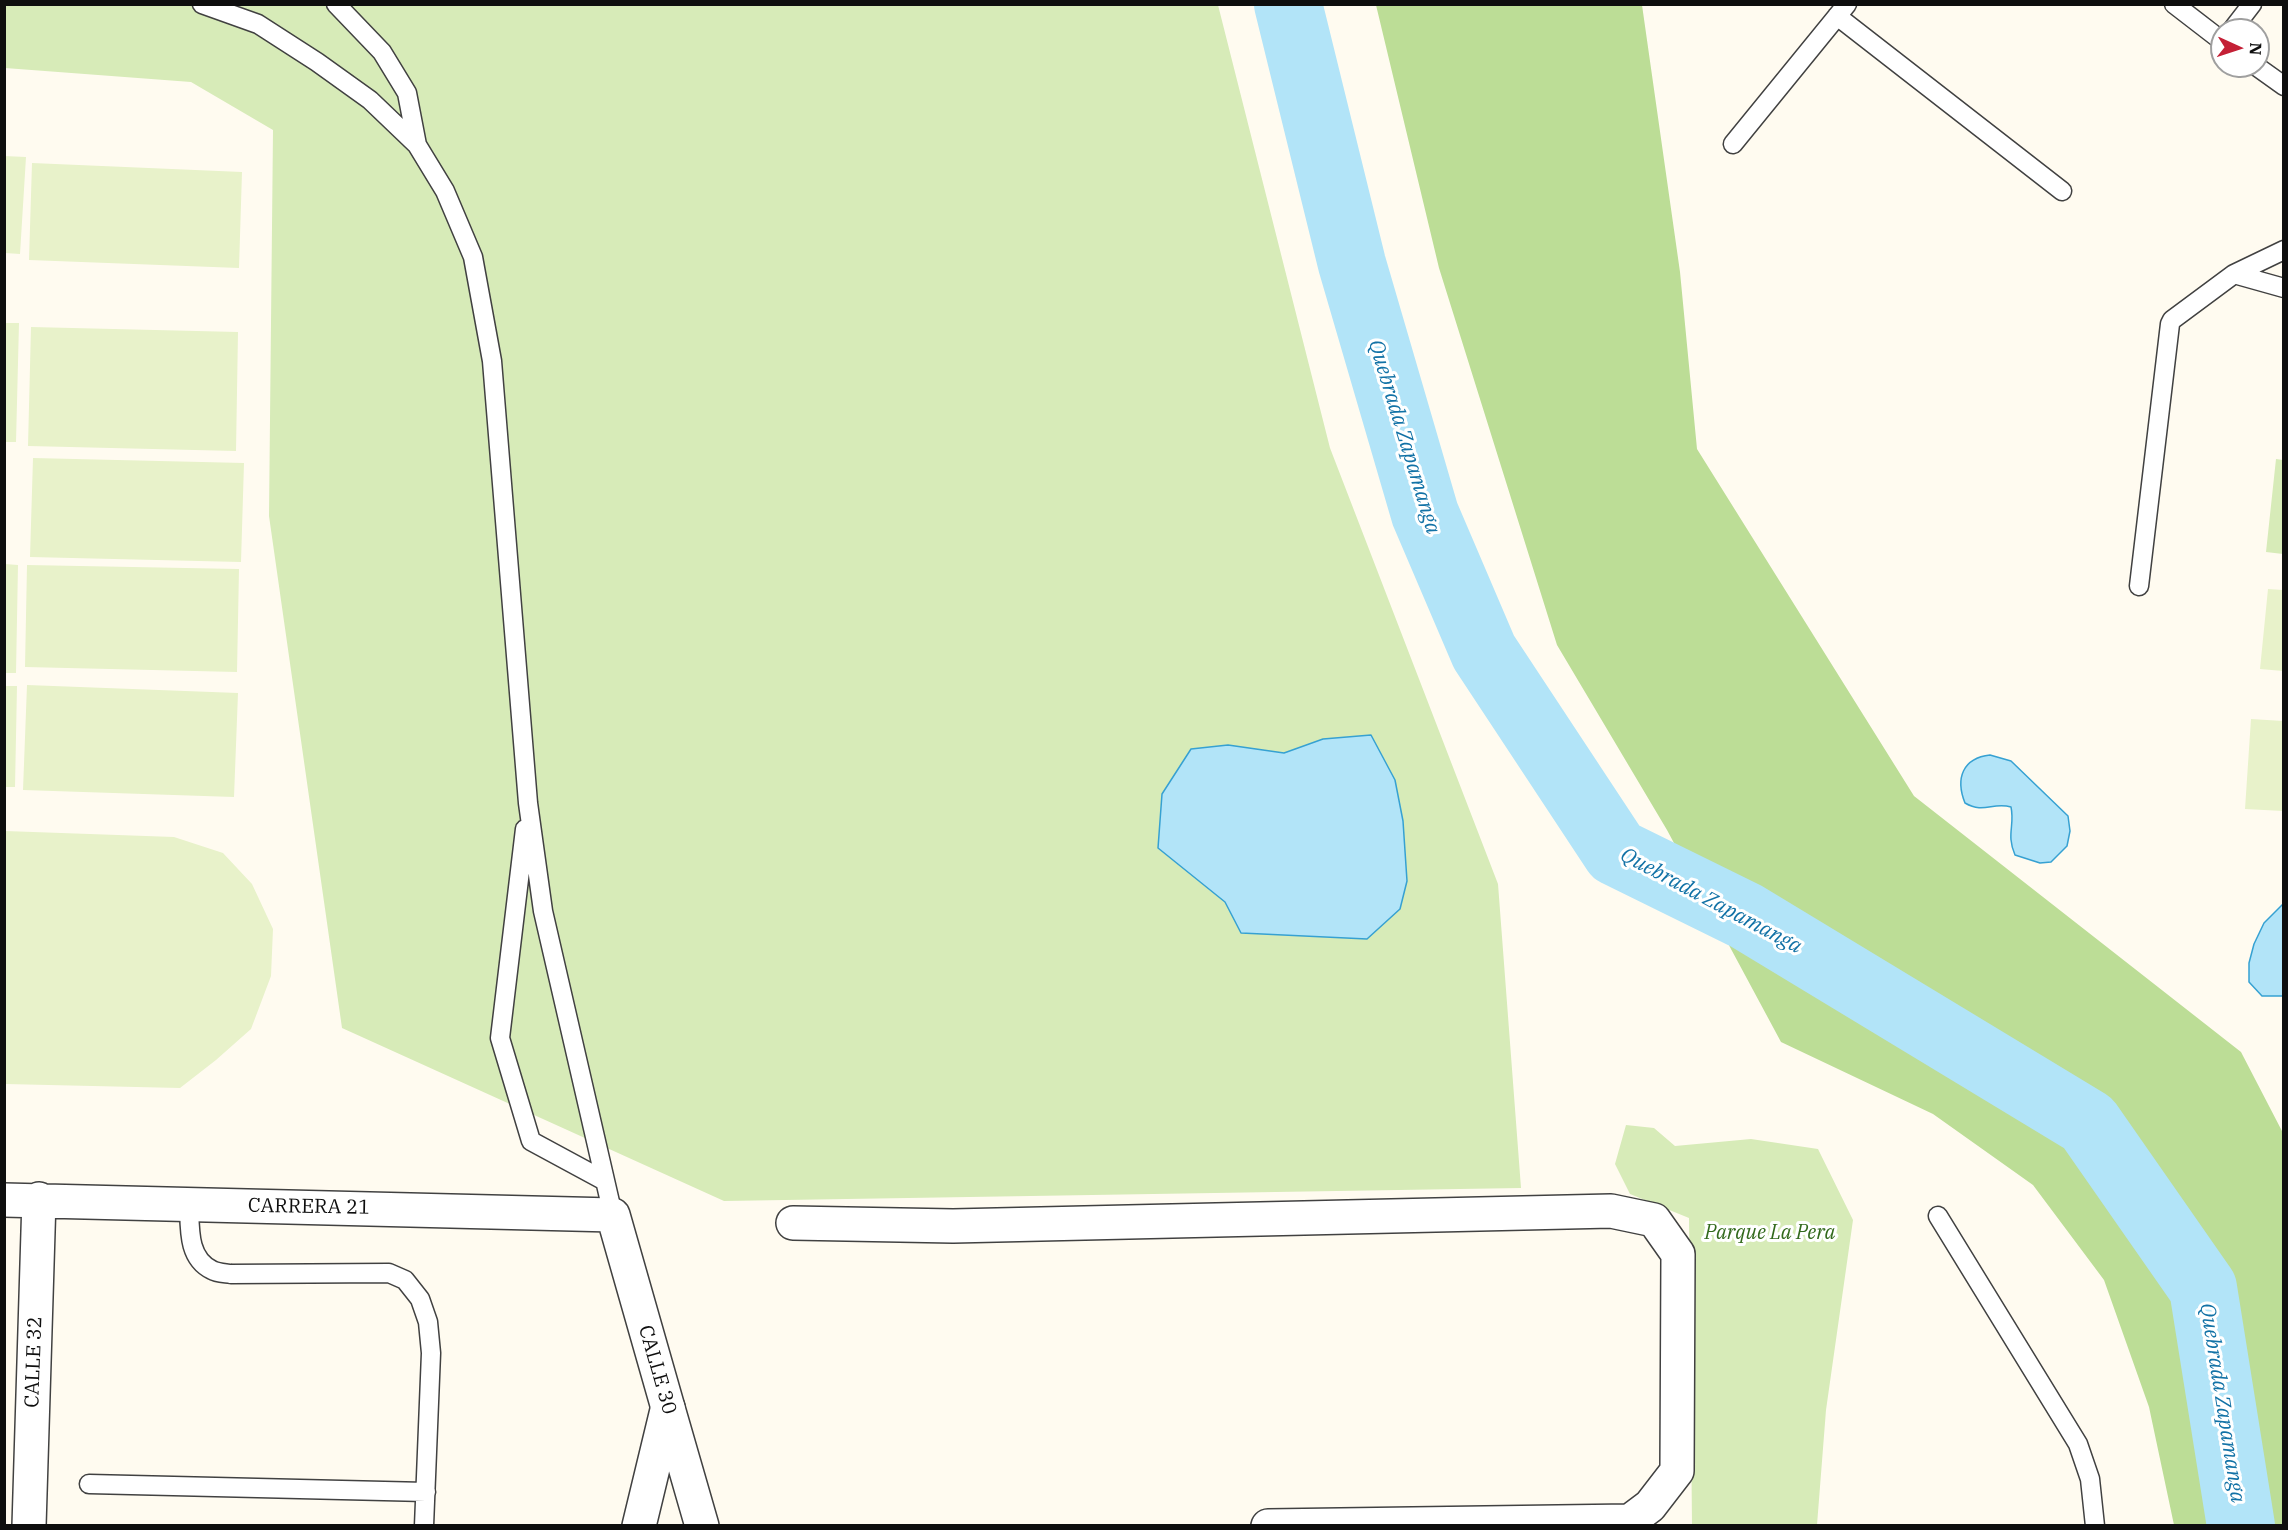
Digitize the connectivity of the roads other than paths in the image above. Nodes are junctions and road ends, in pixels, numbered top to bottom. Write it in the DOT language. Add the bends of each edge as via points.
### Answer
graph roads {
  1 [pos="202,4"];
  2 [pos="336,4"];
  3 [pos="2174,4"];
  4 [pos="2252,4"];
  5 [pos="1842,10"];
  6 [pos="2241,18"];
  7 [pos="2210,32"];
  8 [pos="2270,76"];
  9 [pos="2283,86"];
  10 [pos="1733,144"];
  11 [pos="417,145"];
  12 [pos="2062,191"];
  13 [pos="2283,250"];
  14 [pos="2234,274"];
  15 [pos="2283,288"];
  16 [pos="2139,585"];
  17 [pos="528,803"];
  18 [pos="605,1181"];
  19 [pos="39,1199"];
  20 [pos="4,1200"];
  21 [pos="189,1204"];
  22 [pos="613,1215"];
  23 [pos="1938,1216"];
  24 [pos="793,1224"];
  25 [pos="668,1408"];
  26 [pos="89,1484"];
  27 [pos="426,1492"];
  28 [pos="29,1526"];
  29 [pos="424,1526"];
  30 [pos="639,1526"];
  31 [pos="702,1526"];
  32 [pos="1268,1526"];
  33 [pos="2095,1526"];
  1 -- 11 [label="lane" via="258,24 317,62 370,100"];
  2 -- 11 [label="lane" via="382,52 407,93"];
  3 -- 7 [label="lane"];
  4 -- 6 [label="lane"];
  5 -- 10 [label="lane"];
  5 -- 12 [label="lane"];
  8 -- 9 [label="lane"];
  11 -- 17 [label="lane" via="445,191 472,257 492,361"];
  13 -- 14 [label="lane"];
  14 -- 15 [label="lane"];
  14 -- 16 [label="lane" via="2170,324"];
  17 -- 18 [label="lane" via="543,911"];
  17 -- 18 [label="lane" via="500,1038 531,1140"];
  18 -- 22 [label="lane"];
  19 -- 20 [label="street, CARRERA 21"];
  19 -- 21 [label="street, CARRERA 21"];
  19 -- 28 [label="street, CALLE 32"];
  21 -- 22 [label="street, CARRERA 21"];
  21 -- 27 [label="lane" via="192,1246 199,1260 212,1270 231,1274 389,1273 405,1280 420,1299 428,1322 431,1353"];
  22 -- 25 [label="street, CALLE 30"];
  23 -- 33 [label="lane" via="2078,1444 2090,1479"];
  24 -- 32 [label="street" via="953,1226 1611,1211 1654,1220 1678,1254 1677,1471 1650,1506 1630,1521"];
  25 -- 30 [label="street"];
  25 -- 31 [label="street, CALLE 30"];
  26 -- 27 [label="lane"];
  27 -- 29 [label="lane"];
}
